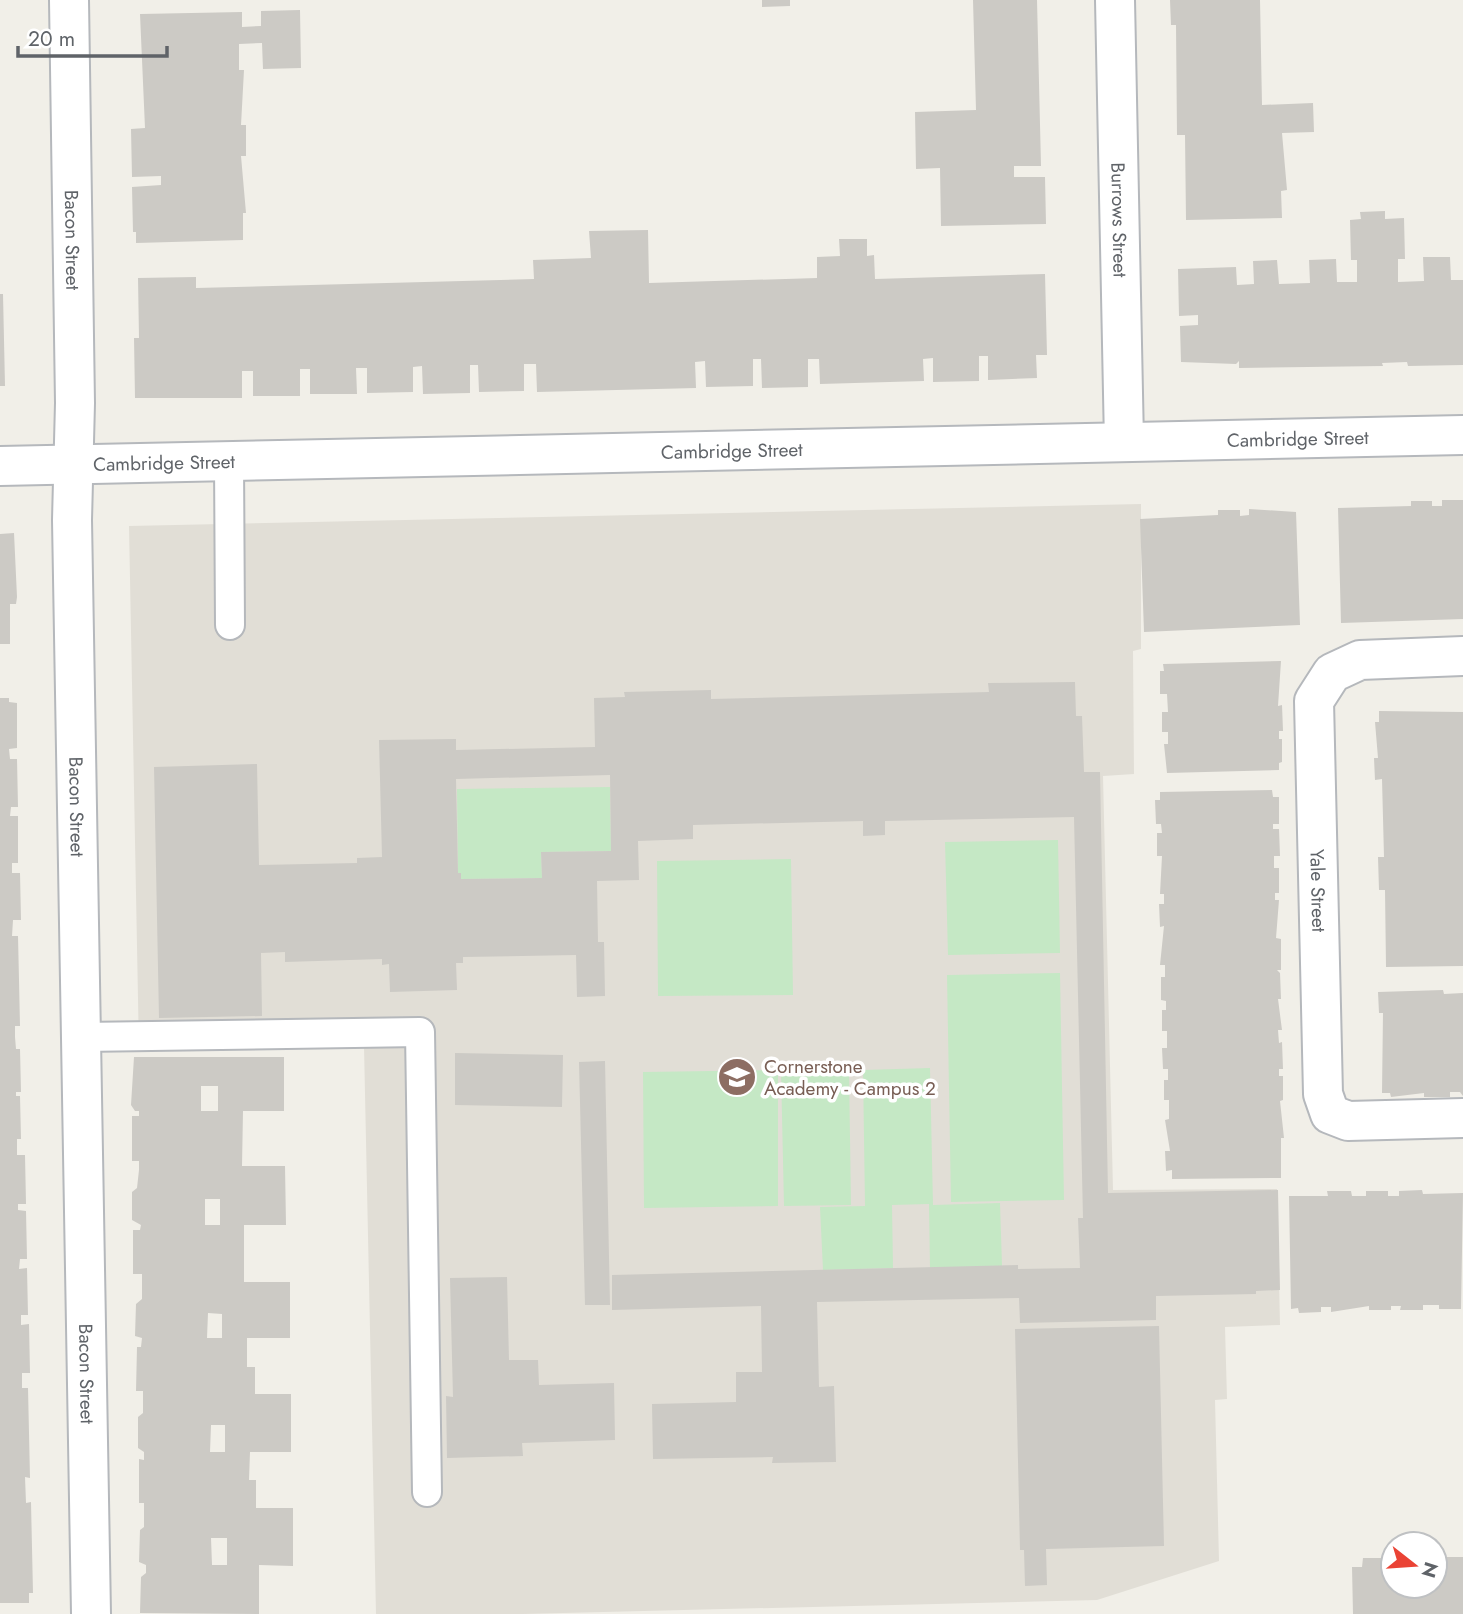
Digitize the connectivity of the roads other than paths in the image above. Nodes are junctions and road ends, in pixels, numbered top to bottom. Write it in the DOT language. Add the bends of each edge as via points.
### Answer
graph roads {
  1 [pos="69,0"];
  2 [pos="1115,0"];
  3 [pos="1463,435"];
  4 [pos="1124,442"];
  5 [pos="229,461"];
  6 [pos="74,464"];
  7 [pos="0,466"];
  8 [pos="230,625"];
  9 [pos="1463,656"];
  10 [pos="82,1037"];
  11 [pos="1463,1118"];
  12 [pos="427,1492"];
  13 [pos="91,1614"];
  1 -- 6 [label="street, Bacon Street"];
  2 -- 4 [label="street, Burrows Street"];
  3 -- 4 [label="street, Cambridge Street"];
  4 -- 5 [label="street, Cambridge Street"];
  5 -- 6 [label="street, Cambridge Street"];
  5 -- 8 [label="lane"];
  6 -- 7 [label="street, Cambridge Street"];
  6 -- 10 [label="street, Bacon Street"];
  9 -- 11 [label="street, Yale Street" via="1360,660 1332,673 1314,701 1323,1094 1330,1114 1348,1121"];
  10 -- 12 [label="lane" via="420,1032"];
  10 -- 13 [label="street, Bacon Street"];
}
